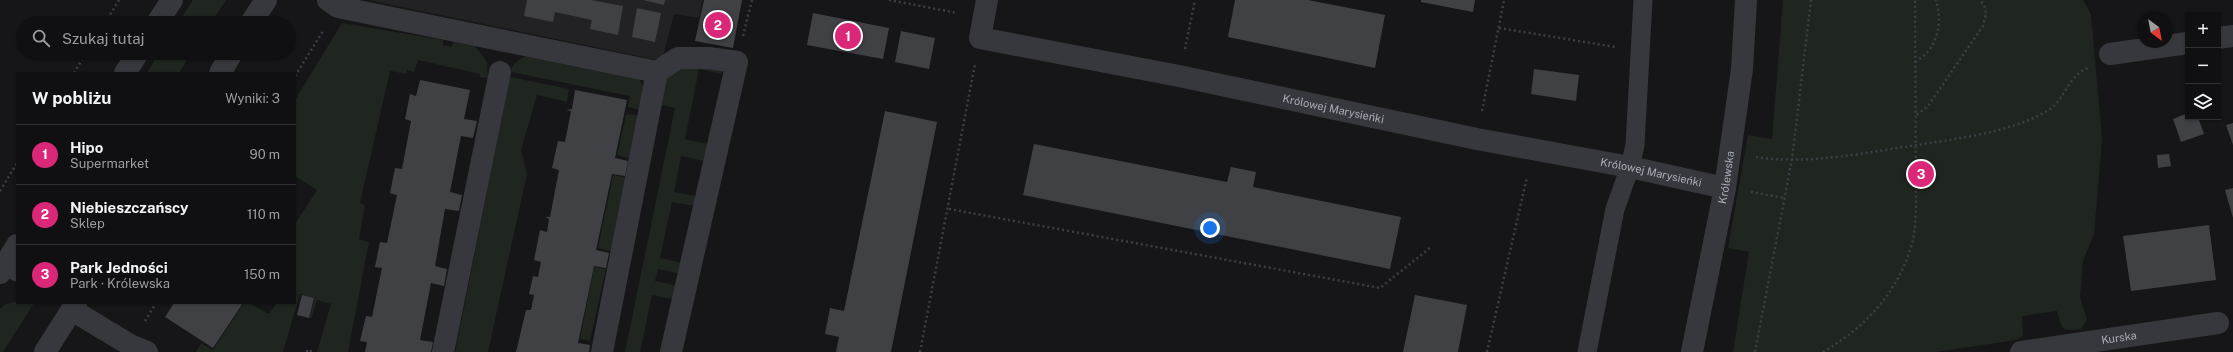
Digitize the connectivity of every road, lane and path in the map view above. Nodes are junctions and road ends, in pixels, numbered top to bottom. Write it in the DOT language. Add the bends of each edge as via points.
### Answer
graph roads {
  1 [pos="119,0"];
  2 [pos="172,0"];
  3 [pos="266,0"];
  4 [pos="752,0"];
  5 [pos="889,0"];
  6 [pos="1195,0"];
  7 [pos="1504,0"];
  8 [pos="1643,0"];
  9 [pos="1746,0"];
  10 [pos="1811,0"];
  11 [pos="1916,0"];
  12 [pos="1936,0"];
  13 [pos="1980,0"];
  14 [pos="333,4"];
  15 [pos="109,16"];
  16 [pos="162,16"];
  17 [pos="256,16"];
  18 [pos="983,19"];
  19 [pos="1499,28"];
  20 [pos="2233,36"];
  21 [pos="2221,38"];
  22 [pos="2185,43"];
  23 [pos="1640,51"];
  24 [pos="2110,54"];
  25 [pos="82,60"];
  26 [pos="133,60"];
  27 [pos="228,60"];
  28 [pos="737,62"];
  29 [pos="1916,62"];
  30 [pos="75,72"];
  31 [pos="126,72"];
  32 [pos="221,72"];
  33 [pos="500,72"];
  34 [pos="657,72"];
  35 [pos="296,74"];
  36 [pos="1179,76"];
  37 [pos="1917,115"];
  38 [pos="1476,139"];
  39 [pos="1917,145"];
  40 [pos="1533,149"];
  41 [pos="1730,153"];
  42 [pos="1792,159"];
  43 [pos="16,166"];
  44 [pos="1630,167"];
  45 [pos="1725,188"];
  46 [pos="0,191"];
  47 [pos="1784,198"];
  48 [pos="949,208"];
  49 [pos="16,247"];
  50 [pos="1431,247"];
  51 [pos="7,269"];
  52 [pos="71,305"];
  53 [pos="2218,323"];
  54 [pos="45,352"];
  55 [pos="147,352"];
  56 [pos="307,352"];
  57 [pos="314,352"];
  58 [pos="443,352"];
  59 [pos="602,352"];
  60 [pos="671,352"];
  61 [pos="920,352"];
  62 [pos="1487,352"];
  63 [pos="1587,352"];
  64 [pos="1692,352"];
  65 [pos="1755,352"];
  66 [pos="1823,352"];
  67 [pos="2021,352"];
  1 -- 15 [label="path"];
  2 -- 16 [label="street"];
  3 -- 17 [label="street"];
  4 -- 28 [label="path"];
  5 -- 18 [label="path"];
  6 -- 36 [label="path"];
  7 -- 19 [label="path"];
  8 -- 23 [label="lane"];
  9 -- 41 [label="street, Królewska" via="1742,69"];
  10 -- 42 [label="path"];
  11 -- 29 [label="path"];
  12 -- 29 [label="path" via="1940,13 1938,33 1926,56"];
  13 -- 37 [label="path" via="1985,6 1986,14 1983,26 1928,106"];
  14 -- 34 [label="street"];
  14 -- 35 [label="path"];
  18 -- 36 [label="street, Królowej Marysieńki"];
  18 -- 48 [label="path"];
  19 -- 23 [label="path"];
  19 -- 38 [label="path"];
  20 -- 21 [label="street"];
  22 -- 24 [label="street"];
  23 -- 44 [label="lane" via="1635,145"];
  24 -- 39 [label="path" via="2100,64 2082,70 2060,100 2048,111 2018,123 1954,140"];
  25 -- 30 [label="path"];
  26 -- 31 [label="street"];
  27 -- 32 [label="street"];
  28 -- 34 [label="street" via="709,58 678,58"];
  28 -- 60 [label="street"];
  29 -- 37 [label="path"];
  33 -- 58 [label="street"];
  34 -- 59 [label="street"];
  36 -- 38 [label="street, Królowej Marysieńki"];
  37 -- 39 [label="path"];
  38 -- 40 [label="street, Królowej Marysieńki"];
  39 -- 42 [label="path" via="1873,152"];
  39 -- 66 [label="path" via="1913,243 1900,273 1876,312 1857,330"];
  40 -- 44 [label="street, Królowej Marysieńki"];
  40 -- 62 [label="path"];
  41 -- 42 [label="path" via="1774,160"];
  41 -- 45 [label="street, Królewska"];
  42 -- 47 [label="path"];
  43 -- 46 [label="path"];
  44 -- 45 [label="street, Królowej Marysieńki"];
  44 -- 63 [label="lane" via="1615,209"];
  45 -- 47 [label="path"];
  45 -- 64 [label="street, Królewska"];
  47 -- 65 [label="path"];
  48 -- 50 [label="path" via="1380,288"];
  48 -- 61 [label="path"];
  49 -- 51 [label="street"];
  52 -- 54 [label="street"];
  52 -- 55 [label="street" via="130,345"];
  53 -- 67 [label="street, Kurska"];
  56 -- 57 [label="path"];
}
